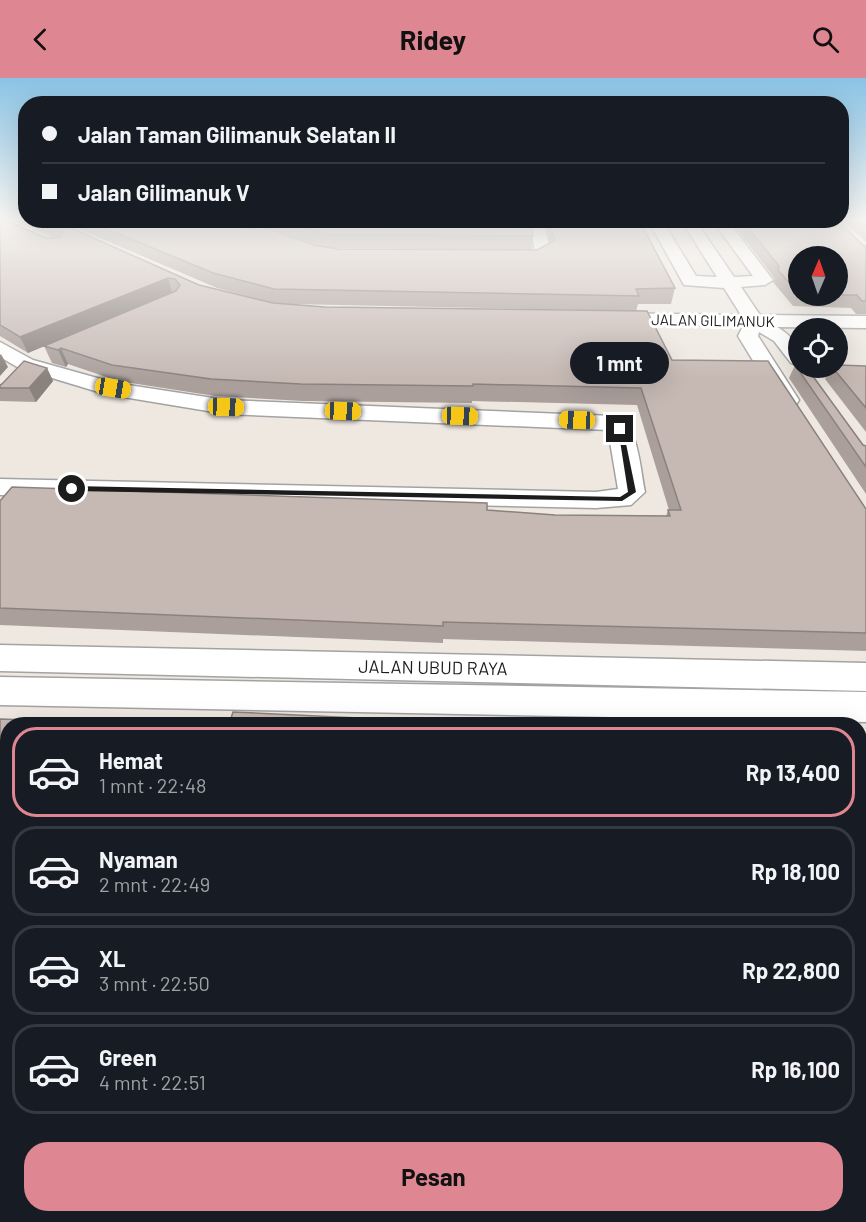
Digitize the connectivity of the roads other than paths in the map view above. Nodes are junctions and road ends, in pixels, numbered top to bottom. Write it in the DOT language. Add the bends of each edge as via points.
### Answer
graph roads {
  1 [pos="685,272"];
  2 [pos="722,272"];
  3 [pos="760,272"];
  4 [pos="729,283"];
  5 [pos="866,322"];
  6 [pos="591,326"];
  7 [pos="753,336"];
  8 [pos="848,337"];
  9 [pos="866,337"];
  10 [pos="0,348"];
  11 [pos="57,350"];
  12 [pos="788,350"];
  13 [pos="788,350"];
  14 [pos="20,371"];
  15 [pos="801,419"];
  16 [pos="0,487"];
  17 [pos="0,658"];
  18 [pos="866,677"];
  19 [pos="0,691"];
  20 [pos="866,707"];
  21 [pos="446,711"];
  1 -- 4 [label="street" via="690,281"];
  2 -- 4 [label="street"];
  3 -- 4 [label="street" via="765,279 761,281"];
  4 -- 7 [label="street"];
  5 -- 7 [label="street, JALAN GILIMANUK"];
  6 -- 7 [label="street, JALAN GILIMANUK"];
  7 -- 12 [label="street"];
  7 -- 13 [label="street"];
  7 -- 15 [label="street"];
  8 -- 9 [label="street"];
  10 -- 14 [label="street"];
  11 -- 14 [label="street"];
  14 -- 16 [label="street" via="226,407 614,423 620,429 632,492 622,499"];
  17 -- 18 [label="street, JALAN UBUD RAYA"];
  19 -- 21 [label="street, JALAN UBUD RAYA"];
  20 -- 21 [label="street, JALAN UBUD RAYA"];
}
